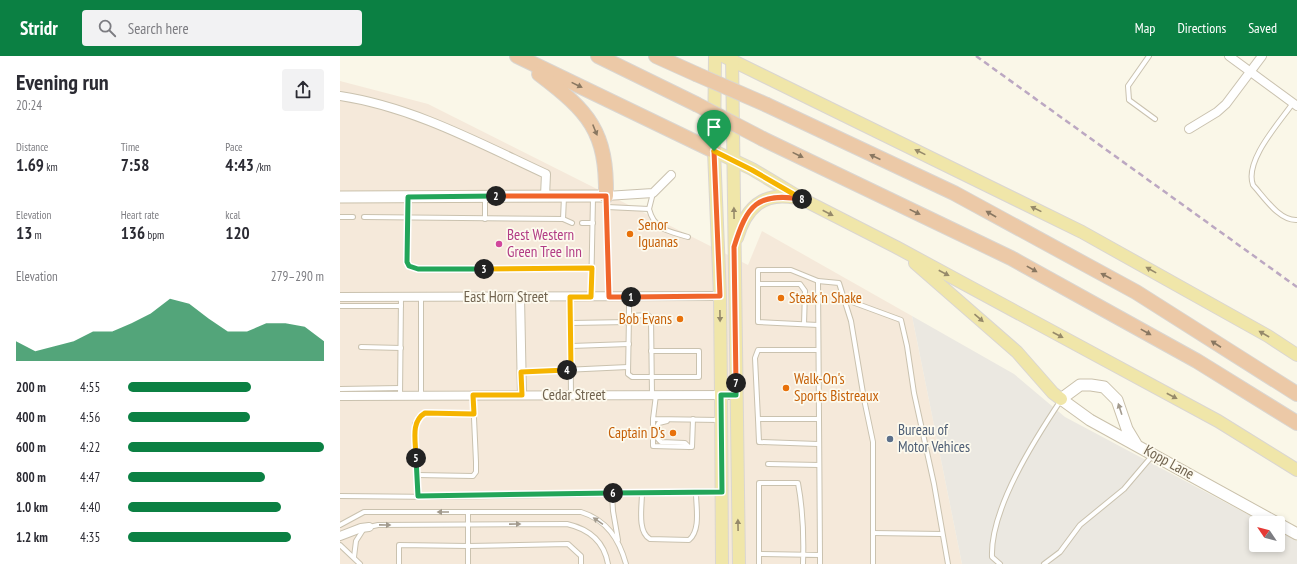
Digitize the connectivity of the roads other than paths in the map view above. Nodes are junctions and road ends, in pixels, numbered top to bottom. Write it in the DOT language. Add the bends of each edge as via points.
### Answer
graph roads {
  1 [pos="517,56"];
  2 [pos="593,56"];
  3 [pos="598,56"];
  4 [pos="656,56"];
  5 [pos="662,56"];
  6 [pos="715,56"];
  7 [pos="1148,56"];
  8 [pos="1229,56"];
  9 [pos="1262,56"];
  10 [pos="729,57"];
  11 [pos="678,67"];
  12 [pos="1250,71"];
  13 [pos="642,78"];
  14 [pos="340,96"];
  15 [pos="1295,104"];
  16 [pos="1155,119"];
  17 [pos="1189,129"];
  18 [pos="714,151"];
  19 [pos="733,160"];
  20 [pos="671,175"];
  21 [pos="653,193"];
  22 [pos="486,196"];
  23 [pos="545,196"];
  24 [pos="564,196"];
  25 [pos="340,197"];
  26 [pos="408,197"];
  27 [pos="802,199"];
  28 [pos="602,200"];
  29 [pos="649,208"];
  30 [pos="340,217"];
  31 [pos="353,217"];
  32 [pos="364,217"];
  33 [pos="408,218"];
  34 [pos="485,218"];
  35 [pos="563,219"];
  36 [pos="1297,220"];
  37 [pos="572,223"];
  38 [pos="582,223"];
  39 [pos="593,223"];
  40 [pos="688,237"];
  41 [pos="734,247"];
  42 [pos="896,247"];
  43 [pos="592,268"];
  44 [pos="818,281"];
  45 [pos="758,284"];
  46 [pos="720,296"];
  47 [pos="340,297"];
  48 [pos="362,297"];
  49 [pos="402,297"];
  50 [pos="421,297"];
  51 [pos="520,297"];
  52 [pos="570,297"];
  53 [pos="591,297"];
  54 [pos="609,297"];
  55 [pos="629,297"];
  56 [pos="844,299"];
  57 [pos="340,306"];
  58 [pos="362,306"];
  59 [pos="401,306"];
  60 [pos="629,316"];
  61 [pos="629,322"];
  62 [pos="571,323"];
  63 [pos="804,324"];
  64 [pos="818,325"];
  65 [pos="629,344"];
  66 [pos="571,346"];
  67 [pos="361,348"];
  68 [pos="401,348"];
  69 [pos="818,350"];
  70 [pos="651,351"];
  71 [pos="1297,355"];
  72 [pos="628,367"];
  73 [pos="571,370"];
  74 [pos="521,372"];
  75 [pos="651,377"];
  76 [pos="340,389"];
  77 [pos="364,392"];
  78 [pos="400,392"];
  79 [pos="1297,394"];
  80 [pos="473,395"];
  81 [pos="522,395"];
  82 [pos="571,395"];
  83 [pos="654,395"];
  84 [pos="721,395"];
  85 [pos="736,395"];
  86 [pos="340,396"];
  87 [pos="421,396"];
  88 [pos="1061,399"];
  89 [pos="474,414"];
  90 [pos="653,419"];
  91 [pos="684,419"];
  92 [pos="692,419"];
  93 [pos="758,419"];
  94 [pos="818,419"];
  95 [pos="722,420"];
  96 [pos="1297,424"];
  97 [pos="818,444"];
  98 [pos="1136,444"];
  99 [pos="689,447"];
  100 [pos="1153,454"];
  101 [pos="768,464"];
  102 [pos="819,465"];
  103 [pos="1297,470"];
  104 [pos="417,475"];
  105 [pos="722,492"];
  106 [pos="642,493"];
  107 [pos="696,493"];
  108 [pos="612,494"];
  109 [pos="340,496"];
  110 [pos="418,496"];
  111 [pos="468,512"];
  112 [pos="340,525"];
  113 [pos="468,525"];
  114 [pos="369,527"];
  115 [pos="873,533"];
  116 [pos="942,534"];
  117 [pos="1297,534"];
  118 [pos="340,536"];
  119 [pos="618,540"];
  120 [pos="340,545"];
  121 [pos="468,546"];
  122 [pos="758,554"];
  123 [pos="804,555"];
  124 [pos="820,555"];
  125 [pos="354,557"];
  126 [pos="360,564"];
  127 [pos="399,564"];
  128 [pos="468,564"];
  129 [pos="581,564"];
  130 [pos="608,564"];
  131 [pos="626,564"];
  132 [pos="722,564"];
  133 [pos="739,564"];
  134 [pos="759,564"];
  135 [pos="803,564"];
  136 [pos="820,564"];
  137 [pos="874,564"];
  138 [pos="948,564"];
  139 [pos="1000,564"];
  140 [pos="1044,564"];
  1 -- 18 [label="highway, one-way"];
  1 -- 28 [label="highway, one-way" via="571,98 592,124 603,150 606,171"];
  2 -- 13 [label="highway"];
  3 -- 13 [label="highway"];
  4 -- 11 [label="highway"];
  5 -- 11 [label="highway"];
  6 -- 18 [label="main road"];
  7 -- 16 [label="lane" via="1128,86 1129,100"];
  8 -- 12 [label="street"];
  9 -- 12 [label="street"];
  10 -- 19 [label="main road"];
  71 -- 10 [label="main road, one-way" via="1268,336 1082,232"];
  79 -- 11 [label="highway, one-way, bridge" via="1136,292 954,193 767,105"];
  12 -- 15 [label="street"];
  12 -- 17 [label="street" via="1226,104"];
  13 -- 96 [label="highway, one-way, bridge" via="1011,258 1197,361"];
  14 -- 23 [label="street" via="361,99 426,119 546,174"];
  15 -- 36 [label="lane" via="1257,154 1251,170 1251,179 1253,185 1282,216 1288,220"];
  18 -- 19 [label="main road"];
  18 -- 46 [label="main road"];
  19 -- 27 [label="main road"];
  41 -- 19 [label="main road, one-way"];
  20 -- 21 [label="street"];
  21 -- 28 [label="street"];
  21 -- 29 [label="lane"];
  22 -- 23 [label="street"];
  22 -- 26 [label="street"];
  22 -- 34 [label="lane"];
  23 -- 24 [label="street"];
  24 -- 28 [label="street"];
  24 -- 35 [label="lane"];
  25 -- 26 [label="street"];
  26 -- 33 [label="lane"];
  27 -- 41 [label="main road" via="776,196 758,204 745,217"];
  27 -- 42 [label="main road, one-way"];
  28 -- 29 [label="lane"];
  28 -- 39 [label="lane"];
  28 -- 54 [label="lane"];
  29 -- 40 [label="lane" via="652,220 661,229"];
  30 -- 31 [label="lane"];
  32 -- 33 [label="lane"];
  33 -- 34 [label="lane"];
  33 -- 43 [label="lane" via="407,262 413,268"];
  34 -- 35 [label="lane"];
  35 -- 37 [label="lane"];
  38 -- 39 [label="lane"];
  39 -- 43 [label="lane"];
  41 -- 85 [label="main road"];
  42 -- 88 [label="main road, one-way" via="1017,352"];
  42 -- 103 [label="main road, one-way" via="1218,421"];
  43 -- 53 [label="lane"];
  44 -- 45 [label="lane" via="791,270 758,270"];
  44 -- 56 [label="lane" via="839,283"];
  44 -- 64 [label="lane"];
  45 -- 63 [label="lane" via="800,284 805,291"];
  45 -- 63 [label="lane" via="758,322"];
  46 -- 55 [label="street, East Horn Street"];
  46 -- 84 [label="main road, one-way"];
  47 -- 48 [label="street, East Horn Street"];
  48 -- 49 [label="street, East Horn Street"];
  48 -- 58 [label="lane"];
  49 -- 50 [label="street, East Horn Street"];
  49 -- 59 [label="lane"];
  50 -- 51 [label="street, East Horn Street"];
  50 -- 87 [label="lane"];
  51 -- 52 [label="street, East Horn Street"];
  51 -- 74 [label="street"];
  52 -- 53 [label="street, East Horn Street"];
  52 -- 62 [label="lane"];
  53 -- 54 [label="street, East Horn Street"];
  54 -- 55 [label="street, East Horn Street"];
  55 -- 60 [label="lane"];
  56 -- 115 [label="lane" via="851,322 873,442"];
  56 -- 116 [label="lane" via="901,320"];
  57 -- 58 [label="lane"];
  58 -- 59 [label="lane"];
  59 -- 68 [label="lane"];
  60 -- 61 [label="lane"];
  60 -- 70 [label="lane" via="648,315 651,318"];
  61 -- 62 [label="lane"];
  61 -- 65 [label="lane"];
  62 -- 66 [label="lane"];
  63 -- 64 [label="lane"];
  64 -- 69 [label="lane"];
  65 -- 66 [label="lane"];
  65 -- 72 [label="lane"];
  66 -- 73 [label="lane"];
  67 -- 68 [label="lane"];
  68 -- 78 [label="lane"];
  69 -- 93 [label="lane" via="758,350 755,358"];
  69 -- 94 [label="lane"];
  70 -- 75 [label="lane"];
  70 -- 75 [label="lane" via="699,351 699,377"];
  72 -- 73 [label="lane"];
  72 -- 75 [label="lane" via="628,374 632,377"];
  73 -- 74 [label="lane"];
  73 -- 82 [label="lane"];
  74 -- 81 [label="street"];
  75 -- 83 [label="lane"];
  76 -- 77 [label="lane"];
  77 -- 78 [label="street, Cedar Street"];
  77 -- 86 [label="street, Cedar Street"];
  78 -- 87 [label="street, Cedar Street"];
  80 -- 81 [label="street, Cedar Street"];
  80 -- 87 [label="street, Cedar Street"];
  80 -- 89 [label="lane"];
  81 -- 82 [label="street, Cedar Street"];
  82 -- 83 [label="street, Cedar Street"];
  83 -- 84 [label="street, Cedar Street"];
  83 -- 90 [label="lane"];
  84 -- 85 [label="street, Cedar Street"];
  84 -- 95 [label="main road"];
  133 -- 85 [label="main road, one-way"];
  88 -- 98 [label="street, Kopp Lane" via="1090,420"];
  98 -- 88 [label="street, one-way" via="1127,429 1117,400 1104,387 1080,385"];
  88 -- 139 [label="lane" via="1036,437 1002,505 992,548 992,557"];
  89 -- 104 [label="lane" via="425,413 420,417 415,424"];
  89 -- 104 [label="lane" via="476,472 473,476"];
  90 -- 91 [label="lane"];
  90 -- 99 [label="lane" via="653,446"];
  91 -- 92 [label="lane"];
  91 -- 99 [label="lane" via="659,423 656,436 661,442 686,443"];
  92 -- 95 [label="lane"];
  92 -- 99 [label="lane" via="692,447"];
  93 -- 94 [label="lane"];
  93 -- 97 [label="lane" via="760,442"];
  94 -- 97 [label="lane"];
  95 -- 105 [label="main road"];
  97 -- 102 [label="lane"];
  98 -- 100 [label="street, Kopp Lane"];
  100 -- 117 [label="street, Kopp Lane"];
  100 -- 140 [label="lane" via="1124,489 1080,525 1060,552"];
  101 -- 102 [label="lane"];
  102 -- 124 [label="lane"];
  104 -- 110 [label="lane"];
  105 -- 107 [label="lane"];
  105 -- 132 [label="main road"];
  106 -- 107 [label="lane"];
  106 -- 107 [label="lane" via="642,531 646,537 689,540 696,528"];
  106 -- 108 [label="lane"];
  108 -- 110 [label="lane"];
  108 -- 119 [label="lane"];
  109 -- 110 [label="lane"];
  111 -- 112 [label="lane, one-way" via="364,512"];
  111 -- 113 [label="lane"];
  119 -- 111 [label="lane, one-way" via="603,523 581,512"];
  114 -- 113 [label="lane, one-way" via="378,524"];
  113 -- 121 [label="lane"];
  113 -- 130 [label="lane, one-way" via="567,524 588,531 602,548"];
  114 -- 118 [label="street"];
  114 -- 125 [label="lane" via="362,530 356,541"];
  115 -- 116 [label="lane"];
  115 -- 137 [label="lane"];
  116 -- 138 [label="lane"];
  119 -- 131 [label="lane"];
  120 -- 125 [label="lane"];
  121 -- 127 [label="lane" via="399,545"];
  121 -- 128 [label="lane"];
  121 -- 129 [label="lane" via="568,544 581,556"];
  122 -- 123 [label="lane"];
  122 -- 123 [label="lane" via="759,483 798,483 803,516"];
  122 -- 134 [label="lane"];
  123 -- 124 [label="lane"];
  123 -- 135 [label="lane"];
  124 -- 136 [label="lane"];
  125 -- 126 [label="lane"];
}
